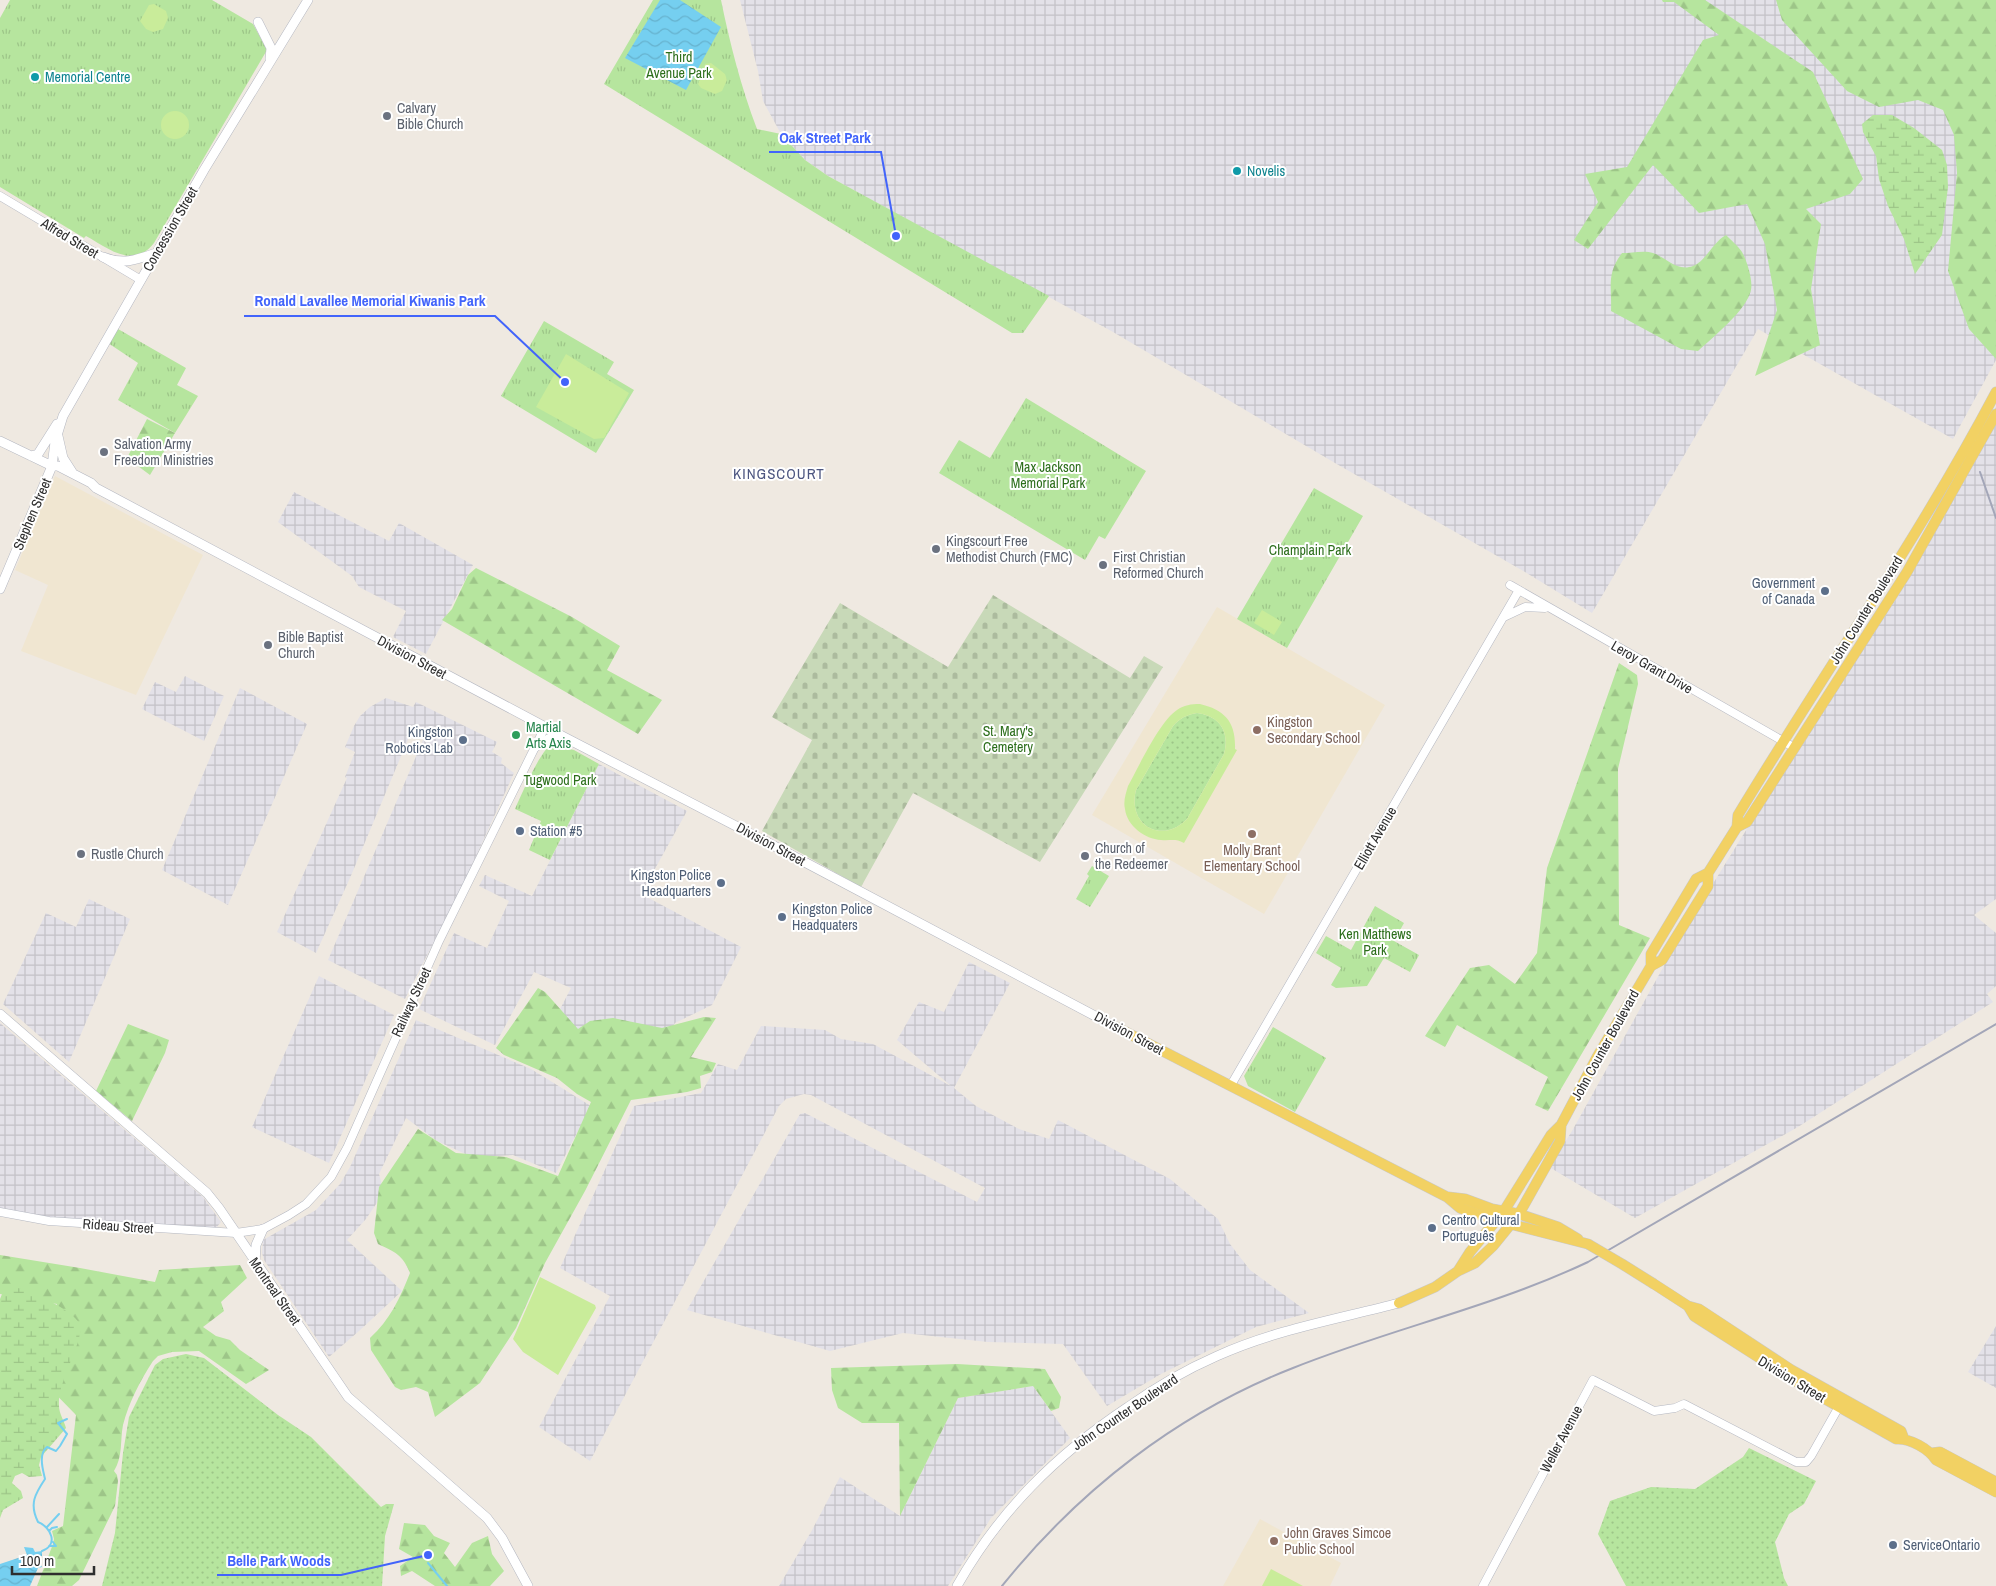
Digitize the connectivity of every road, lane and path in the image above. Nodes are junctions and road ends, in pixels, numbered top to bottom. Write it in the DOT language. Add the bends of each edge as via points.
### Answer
graph roads {
  1 [pos="308,1"];
  2 [pos="258,22"];
  3 [pos="269,63"];
  4 [pos="0,196"];
  5 [pos="156,252"];
  6 [pos="103,257"];
  7 [pos="141,280"];
  8 [pos="1996,392"];
  9 [pos="1996,414"];
  10 [pos="63,416"];
  11 [pos="58,433"];
  12 [pos="0,442"];
  13 [pos="31,456"];
  14 [pos="52,466"];
  15 [pos="74,474"];
  16 [pos="96,488"];
  17 [pos="1510,585"];
  18 [pos="0,589"];
  19 [pos="1519,590"];
  20 [pos="1556,612"];
  21 [pos="1503,618"];
  22 [pos="545,727"];
  23 [pos="564,737"];
  24 [pos="1783,741"];
  25 [pos="535,747"];
  26 [pos="1795,748"];
  27 [pos="1737,827"];
  28 [pos="0,1014"];
  29 [pos="1114,1026"];
  30 [pos="1231,1085"];
  31 [pos="1561,1125"];
  32 [pos="1447,1197"];
  33 [pos="0,1212"];
  34 [pos="1504,1212"];
  35 [pos="1519,1214"];
  36 [pos="1497,1220"];
  37 [pos="1511,1223"];
  38 [pos="263,1229"];
  39 [pos="236,1233"];
  40 [pos="1588,1244"];
  41 [pos="255,1263"];
  42 [pos="1458,1271"];
  43 [pos="1399,1303"];
  44 [pos="1841,1403"];
  45 [pos="1932,1453"];
  46 [pos="1996,1482"];
  47 [pos="1996,1492"];
  48 [pos="528,1586"];
  49 [pos="957,1586"];
  50 [pos="1483,1586"];
  1 -- 3 [label="main road, Concession Street"];
  2 -- 3 [label="main road" via="271,48"];
  3 -- 5 [label="main road, Concession Street"];
  4 -- 6 [label="street, Alfred Street"];
  5 -- 6 [label="main road" via="128,261 115,262"];
  5 -- 7 [label="main road, Concession Street"];
  6 -- 7 [label="street, Alfred Street"];
  7 -- 10 [label="main road, Concession Street"];
  8 -- 24 [label="main road, John Counter Boulevard" via="1900,556"];
  9 -- 26 [label="main road, John Counter Boulevard" via="1907,572"];
  10 -- 11 [label="main road, Concession Street"];
  10 -- 13 [label="main road" via="38,454"];
  11 -- 14 [label="main road, Concession Street"];
  11 -- 15 [label="main road" via="63,458"];
  12 -- 13 [label="main road, Division Street"];
  13 -- 14 [label="main road, Division Street"];
  14 -- 15 [label="main road, Division Street"];
  14 -- 16 [label="main road, Division Street" via="56,471"];
  14 -- 18 [label="main road, Stephen Street"];
  15 -- 16 [label="main road, Division Street"];
  16 -- 22 [label="main road, Division Street"];
  17 -- 19 [label="street, Leroy Grant Drive"];
  19 -- 20 [label="street, Leroy Grant Drive"];
  19 -- 21 [label="street, Elliott Avenue"];
  20 -- 21 [label="street" via="1531,606"];
  20 -- 24 [label="street, Leroy Grant Drive"];
  21 -- 30 [label="street, Elliott Avenue"];
  22 -- 23 [label="main road, Division Street"];
  22 -- 25 [label="street, Railway Street"];
  23 -- 25 [label="main road" via="552,737"];
  23 -- 29 [label="main road, Division Street"];
  24 -- 26 [label="street, Leroy Grant Drive"];
  24 -- 27 [label="main road, John Counter Boulevard" via="1738,815"];
  25 -- 38 [label="street, Railway Street" via="439,941 331,1177 306,1204"];
  26 -- 27 [label="main road, John Counter Boulevard" via="1747,822"];
  27 -- 31 [label="main road, John Counter Boulevard" via="1708,873 1696,879 1651,954 1651,966 1596,1057"];
  28 -- 39 [label="main road, Montreal Street" via="207,1193"];
  29 -- 30 [label="main road, Division Street"];
  30 -- 32 [label="main road, Division Street"];
  31 -- 34 [label="main road" via="1550,1135"];
  31 -- 35 [label="main road, John Counter Boulevard" via="1560,1141"];
  32 -- 34 [label="main road, Division Street" via="1465,1199"];
  32 -- 36 [label="main road, Division Street" via="1460,1208"];
  33 -- 39 [label="street, Rideau Street" via="49,1221"];
  34 -- 35 [label="main road, Division Street"];
  34 -- 36 [label="main road"];
  35 -- 37 [label="main road, John Counter Boulevard"];
  35 -- 40 [label="main road, Division Street" via="1558,1227"];
  36 -- 37 [label="main road, Division Street"];
  36 -- 42 [label="main road"];
  37 -- 40 [label="main road, Division Street"];
  37 -- 42 [label="main road, John Counter Boulevard" via="1475,1264"];
  38 -- 39 [label="street, Railway Street"];
  38 -- 41 [label="main road" via="256,1245"];
  39 -- 41 [label="main road, Montreal Street"];
  40 -- 44 [label="main road, Division Street, bridge" via="1688,1306 1698,1309"];
  41 -- 48 [label="main road, Montreal Street" via="348,1397 487,1518 502,1538"];
  42 -- 43 [label="main road, John Counter Boulevard" via="1435,1287"];
  43 -- 49 [label="main road, John Counter Boulevard" via="1269,1337 1218,1355 1160,1385 1105,1422 1042,1474 997,1524"];
  44 -- 45 [label="main road, Division Street" via="1901,1431 1904,1439"];
  44 -- 50 [label="street, Weller Avenue" via="1811,1456 1806,1462 1796,1462 1684,1404 1654,1410 1593,1380"];
  45 -- 46 [label="main road, Division Street" via="1940,1452"];
  45 -- 47 [label="main road, Division Street" via="1936,1460"];
}
